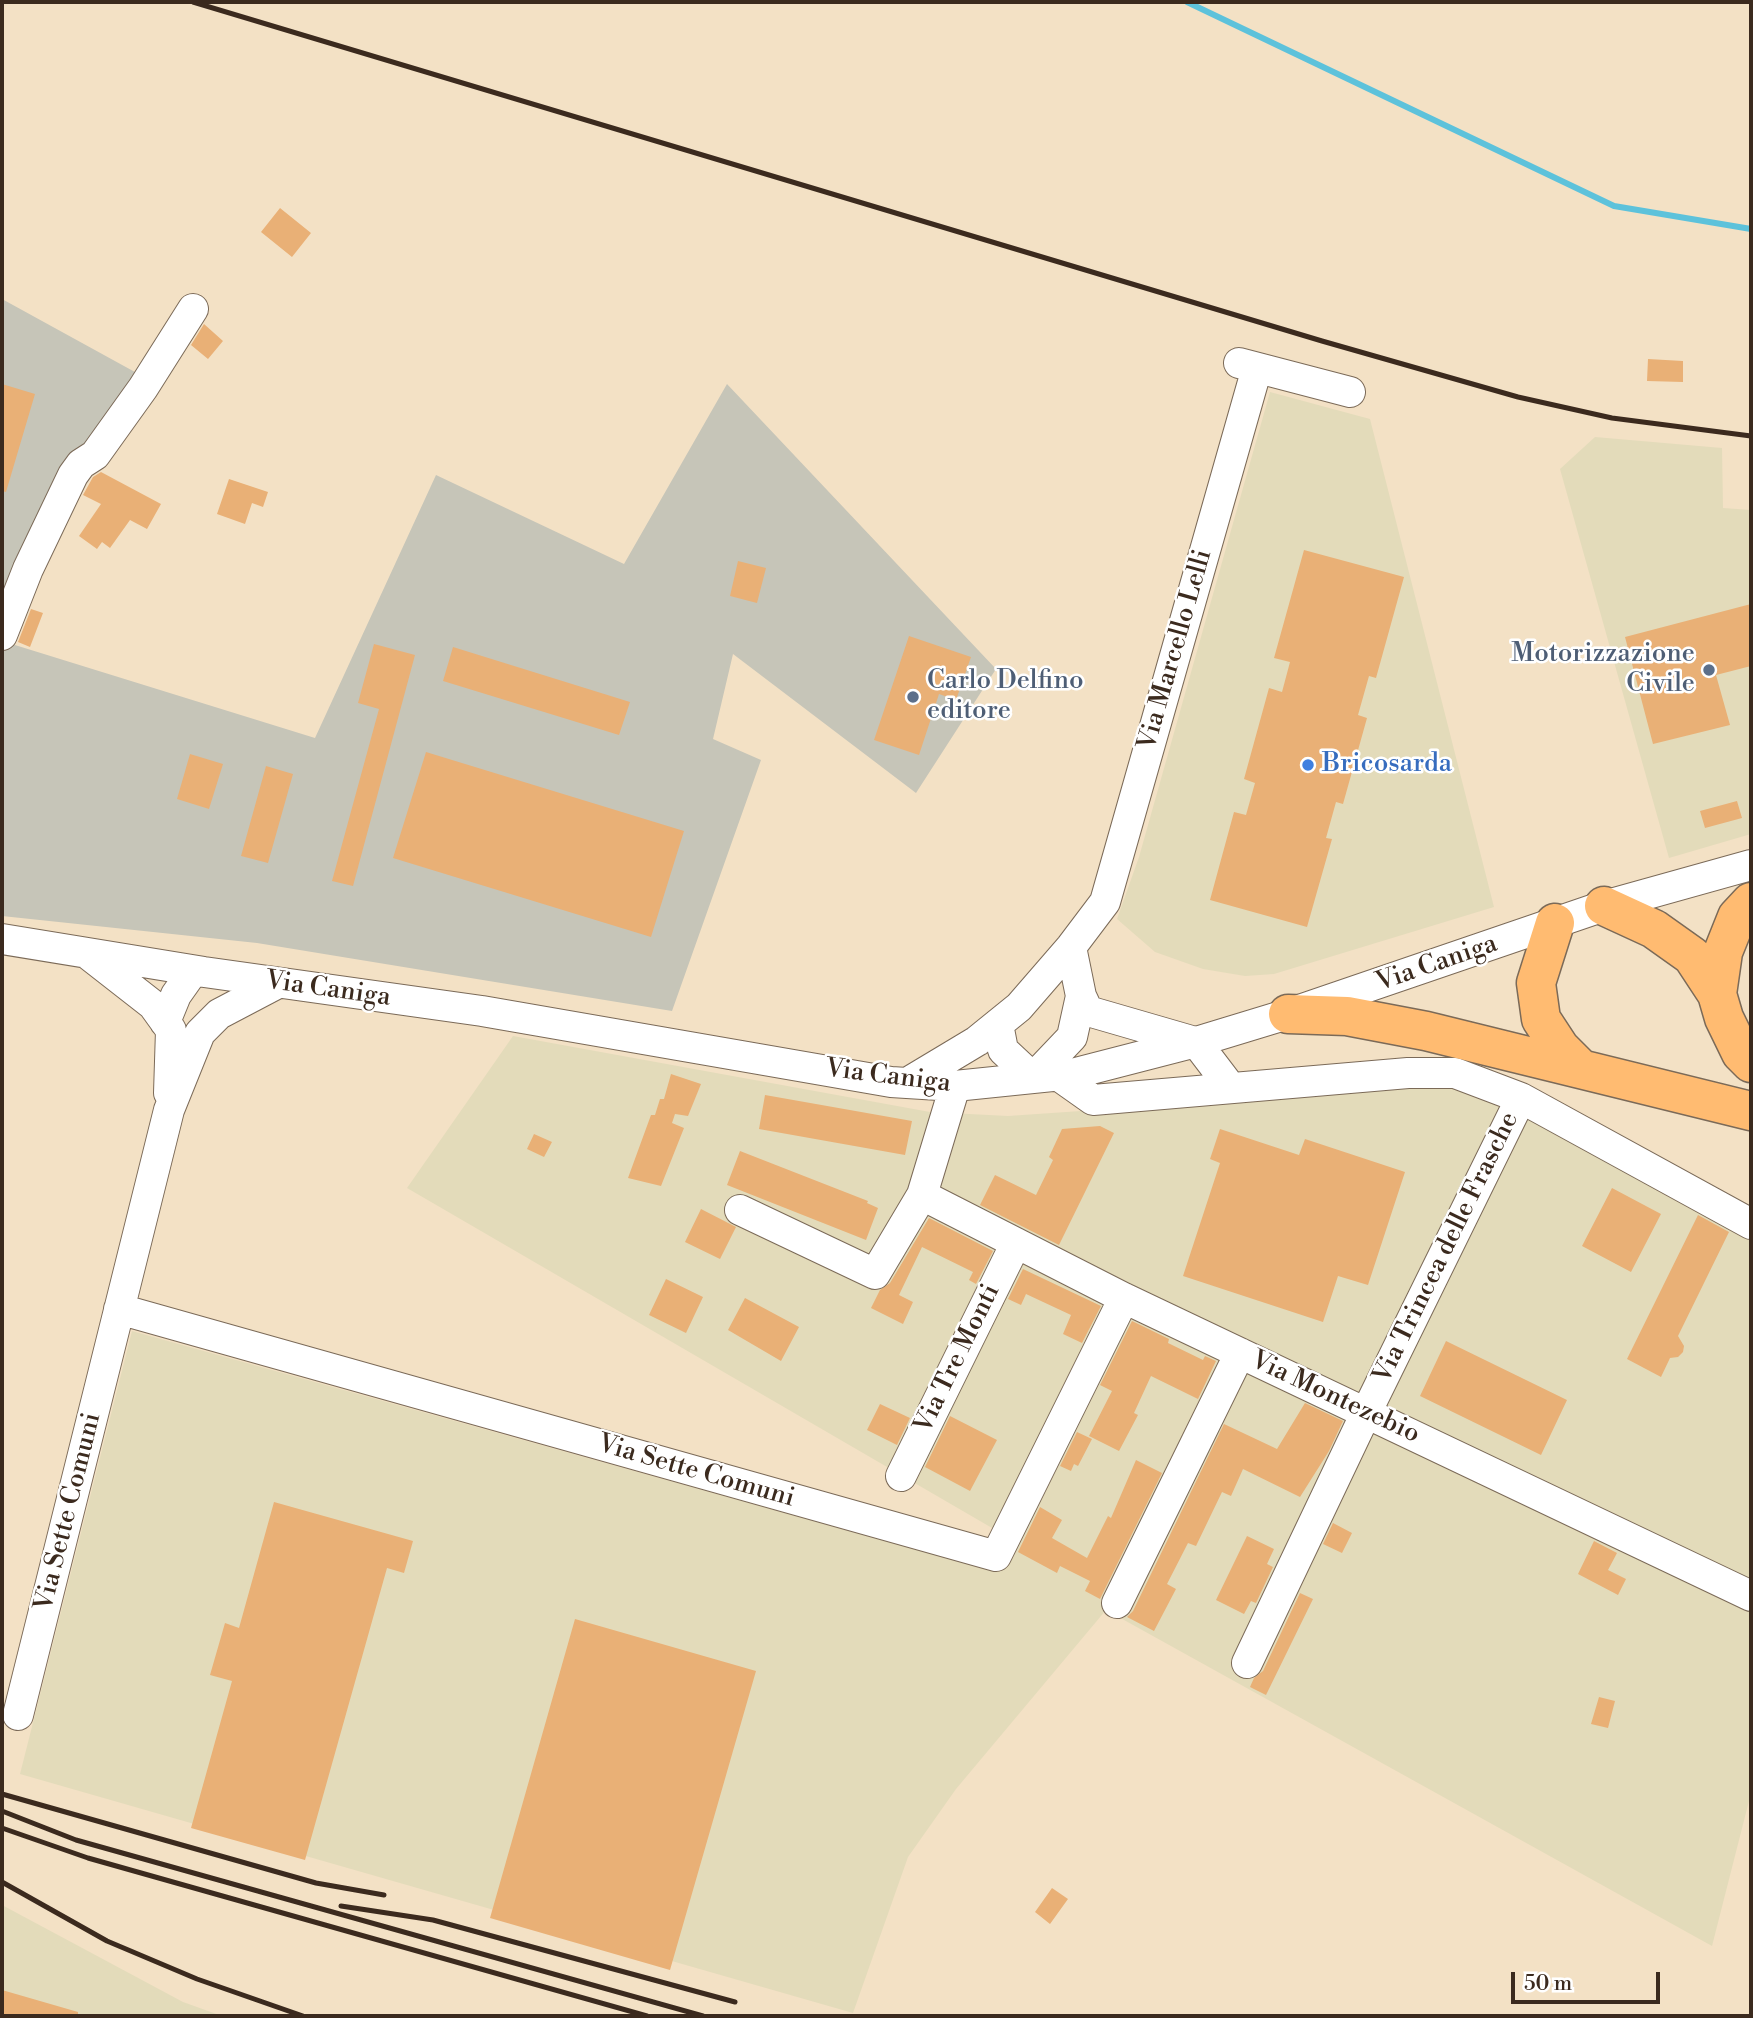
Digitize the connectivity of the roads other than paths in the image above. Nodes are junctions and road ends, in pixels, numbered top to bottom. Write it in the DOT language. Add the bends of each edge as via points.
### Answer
graph roads {
  1 [pos="193,309"];
  2 [pos="1350,392"];
  3 [pos="2,635"];
  4 [pos="1751,865"];
  5 [pos="1751,902"];
  6 [pos="1604,906"];
  7 [pos="1555,923"];
  8 [pos="1078,937"];
  9 [pos="2,939"];
  10 [pos="86,953"];
  11 [pos="193,971"];
  12 [pos="278,983"];
  13 [pos="1717,994"];
  14 [pos="1081,996"];
  15 [pos="1288,1014"];
  16 [pos="165,1022"];
  17 [pos="212,1022"];
  18 [pos="998,1024"];
  19 [pos="1196,1042"];
  20 [pos="1751,1063"];
  21 [pos="1579,1068"];
  22 [pos="1046,1077"];
  23 [pos="907,1083"];
  24 [pos="955,1086"];
  25 [pos="1231,1088"];
  26 [pos="1521,1098"];
  27 [pos="169,1110"];
  28 [pos="1751,1111"];
  29 [pos="922,1195"];
  30 [pos="740,1210"];
  31 [pos="1751,1224"];
  32 [pos="1016,1243"];
  33 [pos="1124,1298"];
  34 [pos="120,1309"];
  35 [pos="1240,1353"];
  36 [pos="1366,1413"];
  37 [pos="901,1476"];
  38 [pos="1751,1596"];
  39 [pos="1117,1602"];
  40 [pos="1247,1663"];
  41 [pos="18,1715"];
  1 -- 3 [label="street" via="95,455 73,475"];
  2 -- 8 [label="street, Via Marcello Lelli" via="1248,365"];
  4 -- 6 [label="street, Via Caniga"];
  5 -- 13 [label="highway" via="1737,917 1723,952"];
  6 -- 7 [label="street, Via Caniga"];
  6 -- 13 [label="highway" via="1654,929 1692,956"];
  7 -- 15 [label="street, Via Caniga"];
  7 -- 21 [label="highway" via="1536,983 1541,1019"];
  8 -- 14 [label="street, Via Marcello Lelli"];
  8 -- 18 [label="street" via="1019,1007"];
  9 -- 10 [label="street, Via Caniga"];
  10 -- 11 [label="street, Via Caniga"];
  10 -- 16 [label="street" via="153,1005"];
  11 -- 12 [label="street, Via Caniga"];
  11 -- 16 [label="street"];
  11 -- 17 [label="street"];
  12 -- 17 [label="street, Via Sette Comuni"];
  12 -- 23 [label="street, Via Caniga" via="482,1011"];
  13 -- 20 [label="highway" via="1735,1041"];
  14 -- 19 [label="street" via="1088,1011"];
  14 -- 22 [label="street, Via Marcello Lelli" via="1072,1037"];
  15 -- 19 [label="street, Via Caniga"];
  15 -- 21 [label="highway" via="1348,1016"];
  16 -- 27 [label="street, Via Sette Comuni" via="171,1030"];
  17 -- 27 [label="street, Via Sette Comuni" via="200,1033"];
  18 -- 22 [label="street" via="1003,1050"];
  18 -- 23 [label="street"];
  19 -- 22 [label="street, Via Caniga"];
  19 -- 25 [label="street"];
  21 -- 28 [label="highway"];
  22 -- 24 [label="street, Via Caniga"];
  22 -- 25 [label="street" via="1093,1100"];
  23 -- 24 [label="street, Via Caniga"];
  24 -- 29 [label="street"];
  25 -- 26 [label="street" via="1455,1073"];
  26 -- 31 [label="street"];
  26 -- 36 [label="street, Via Trincea delle Frasche"];
  27 -- 34 [label="street, Via Sette Comuni"];
  29 -- 30 [label="street" via="875,1275"];
  29 -- 32 [label="street, Via Montezebio"];
  32 -- 33 [label="street, Via Montezebio"];
  32 -- 37 [label="street, Via Tre Monti"];
  33 -- 34 [label="street, Via Sette Comuni" via="996,1556"];
  33 -- 35 [label="street, Via Montezebio"];
  34 -- 41 [label="street, Via Sette Comuni"];
  35 -- 36 [label="street, Via Montezebio"];
  35 -- 39 [label="street"];
  36 -- 38 [label="street, Via Montezebio"];
  36 -- 40 [label="street, Via Trincea delle Frasche"];
}
